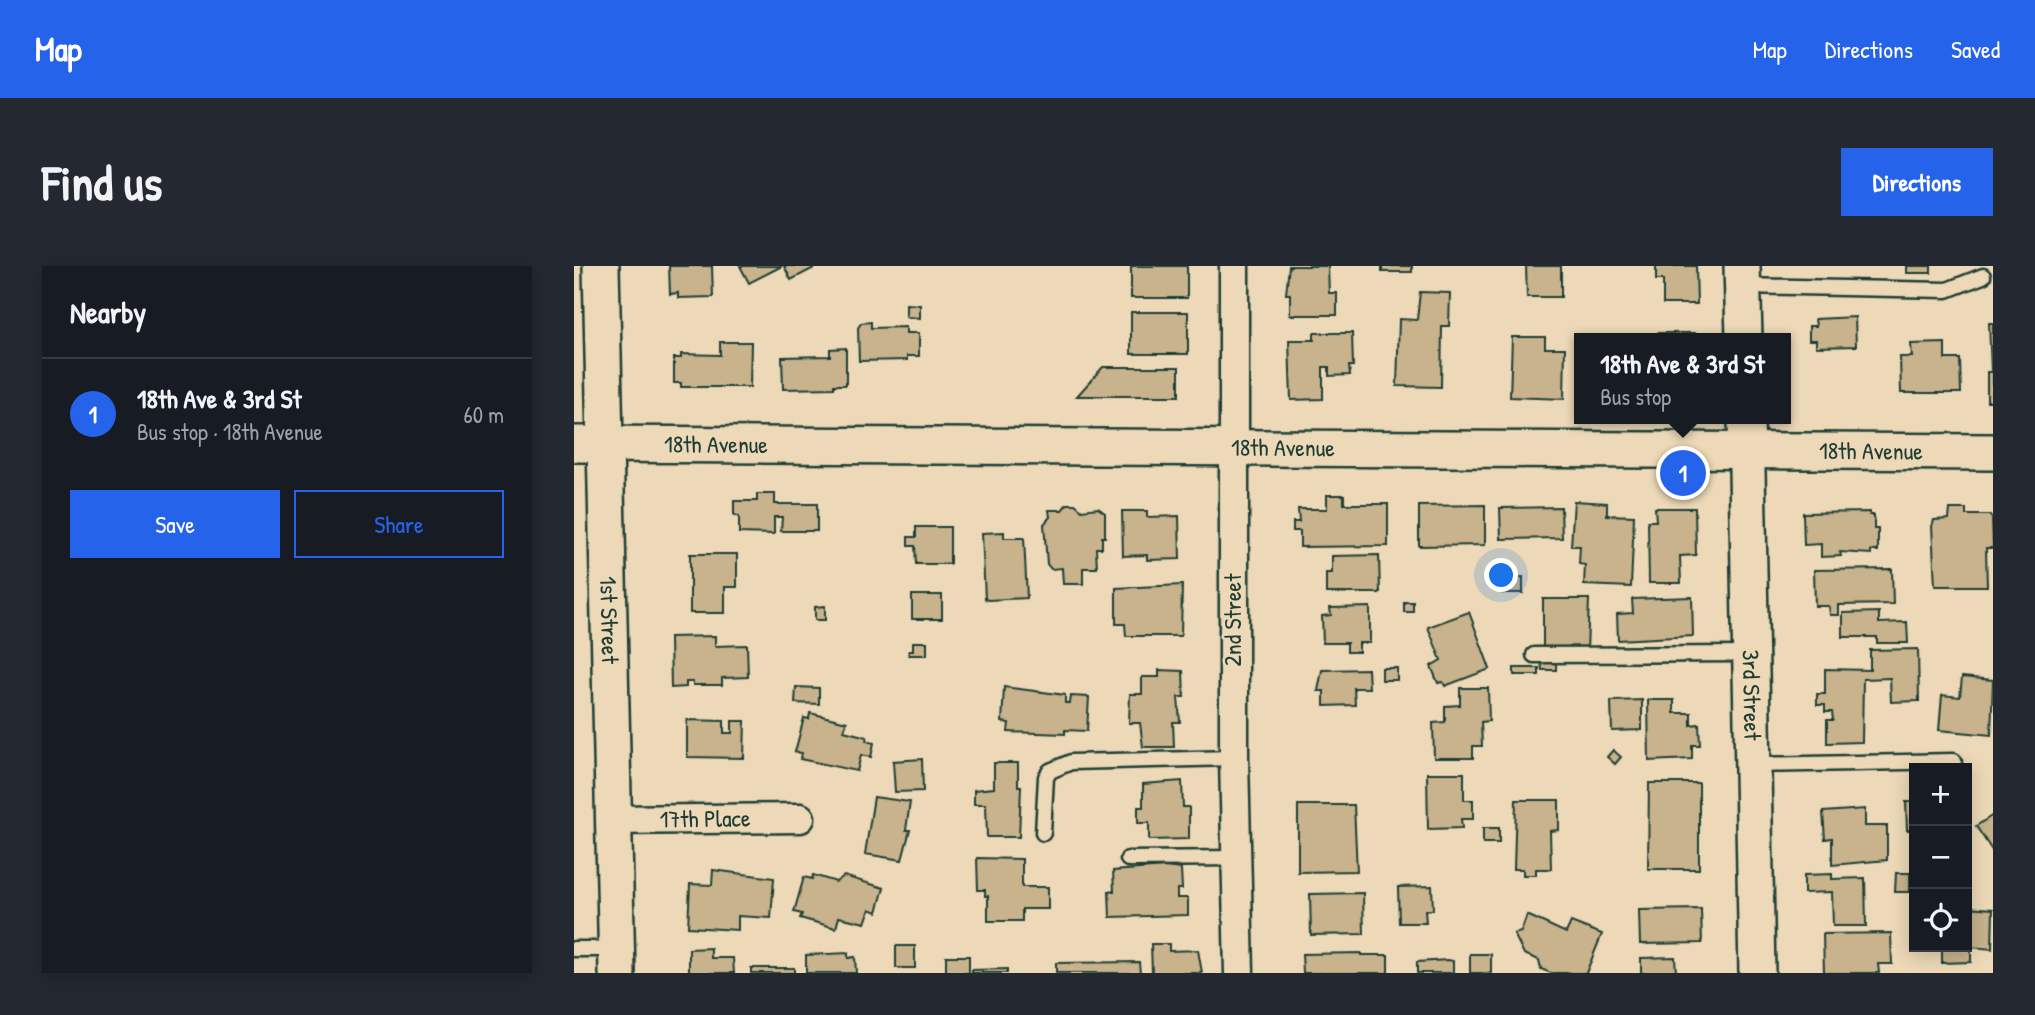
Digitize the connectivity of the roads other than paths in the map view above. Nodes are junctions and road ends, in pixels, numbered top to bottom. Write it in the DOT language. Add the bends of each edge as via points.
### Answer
graph roads {
  1 [pos="601,266"];
  2 [pos="1234,266"];
  3 [pos="1742,276"];
  4 [pos="1983,276"];
  5 [pos="1744,333"];
  6 [pos="1746,434"];
  7 [pos="589,444"];
  8 [pos="1232,448"];
  9 [pos="1993,452"];
  10 [pos="1750,654"];
  11 [pos="1534,655"];
  12 [pos="1234,758"];
  13 [pos="1954,761"];
  14 [pos="1752,765"];
  15 [pos="800,818"];
  16 [pos="611,820"];
  17 [pos="1043,833"];
  18 [pos="1235,858"];
  19 [pos="1128,859"];
  20 [pos="574,949"];
  21 [pos="616,961"];
  22 [pos="1239,973"];
  23 [pos="1757,973"];
  1 -- 7 [label="street, 1st Street"];
  2 -- 8 [label="street, 2nd Street"];
  3 -- 4 [label="lane" via="1947,290"];
  3 -- 5 [label="street"];
  6 -- 8 [label="street, 18th Avenue"];
  6 -- 9 [label="street, 18th Avenue"];
  6 -- 10 [label="street, 3rd Street"];
  7 -- 8 [label="street, 18th Avenue"];
  7 -- 16 [label="street, 1st Street"];
  8 -- 12 [label="street, 2nd Street"];
  10 -- 11 [label="lane"];
  10 -- 14 [label="street, 3rd Street"];
  12 -- 17 [label="lane" via="1071,762 1050,771 1046,778"];
  12 -- 18 [label="street, 2nd Street"];
  13 -- 14 [label="lane"];
  14 -- 23 [label="street, 3rd Street"];
  15 -- 16 [label="street, 17th Place"];
  16 -- 21 [label="street, 1st Street"];
  18 -- 19 [label="lane"];
  18 -- 22 [label="street, 2nd Street"];
  20 -- 21 [label="lane"];
}
